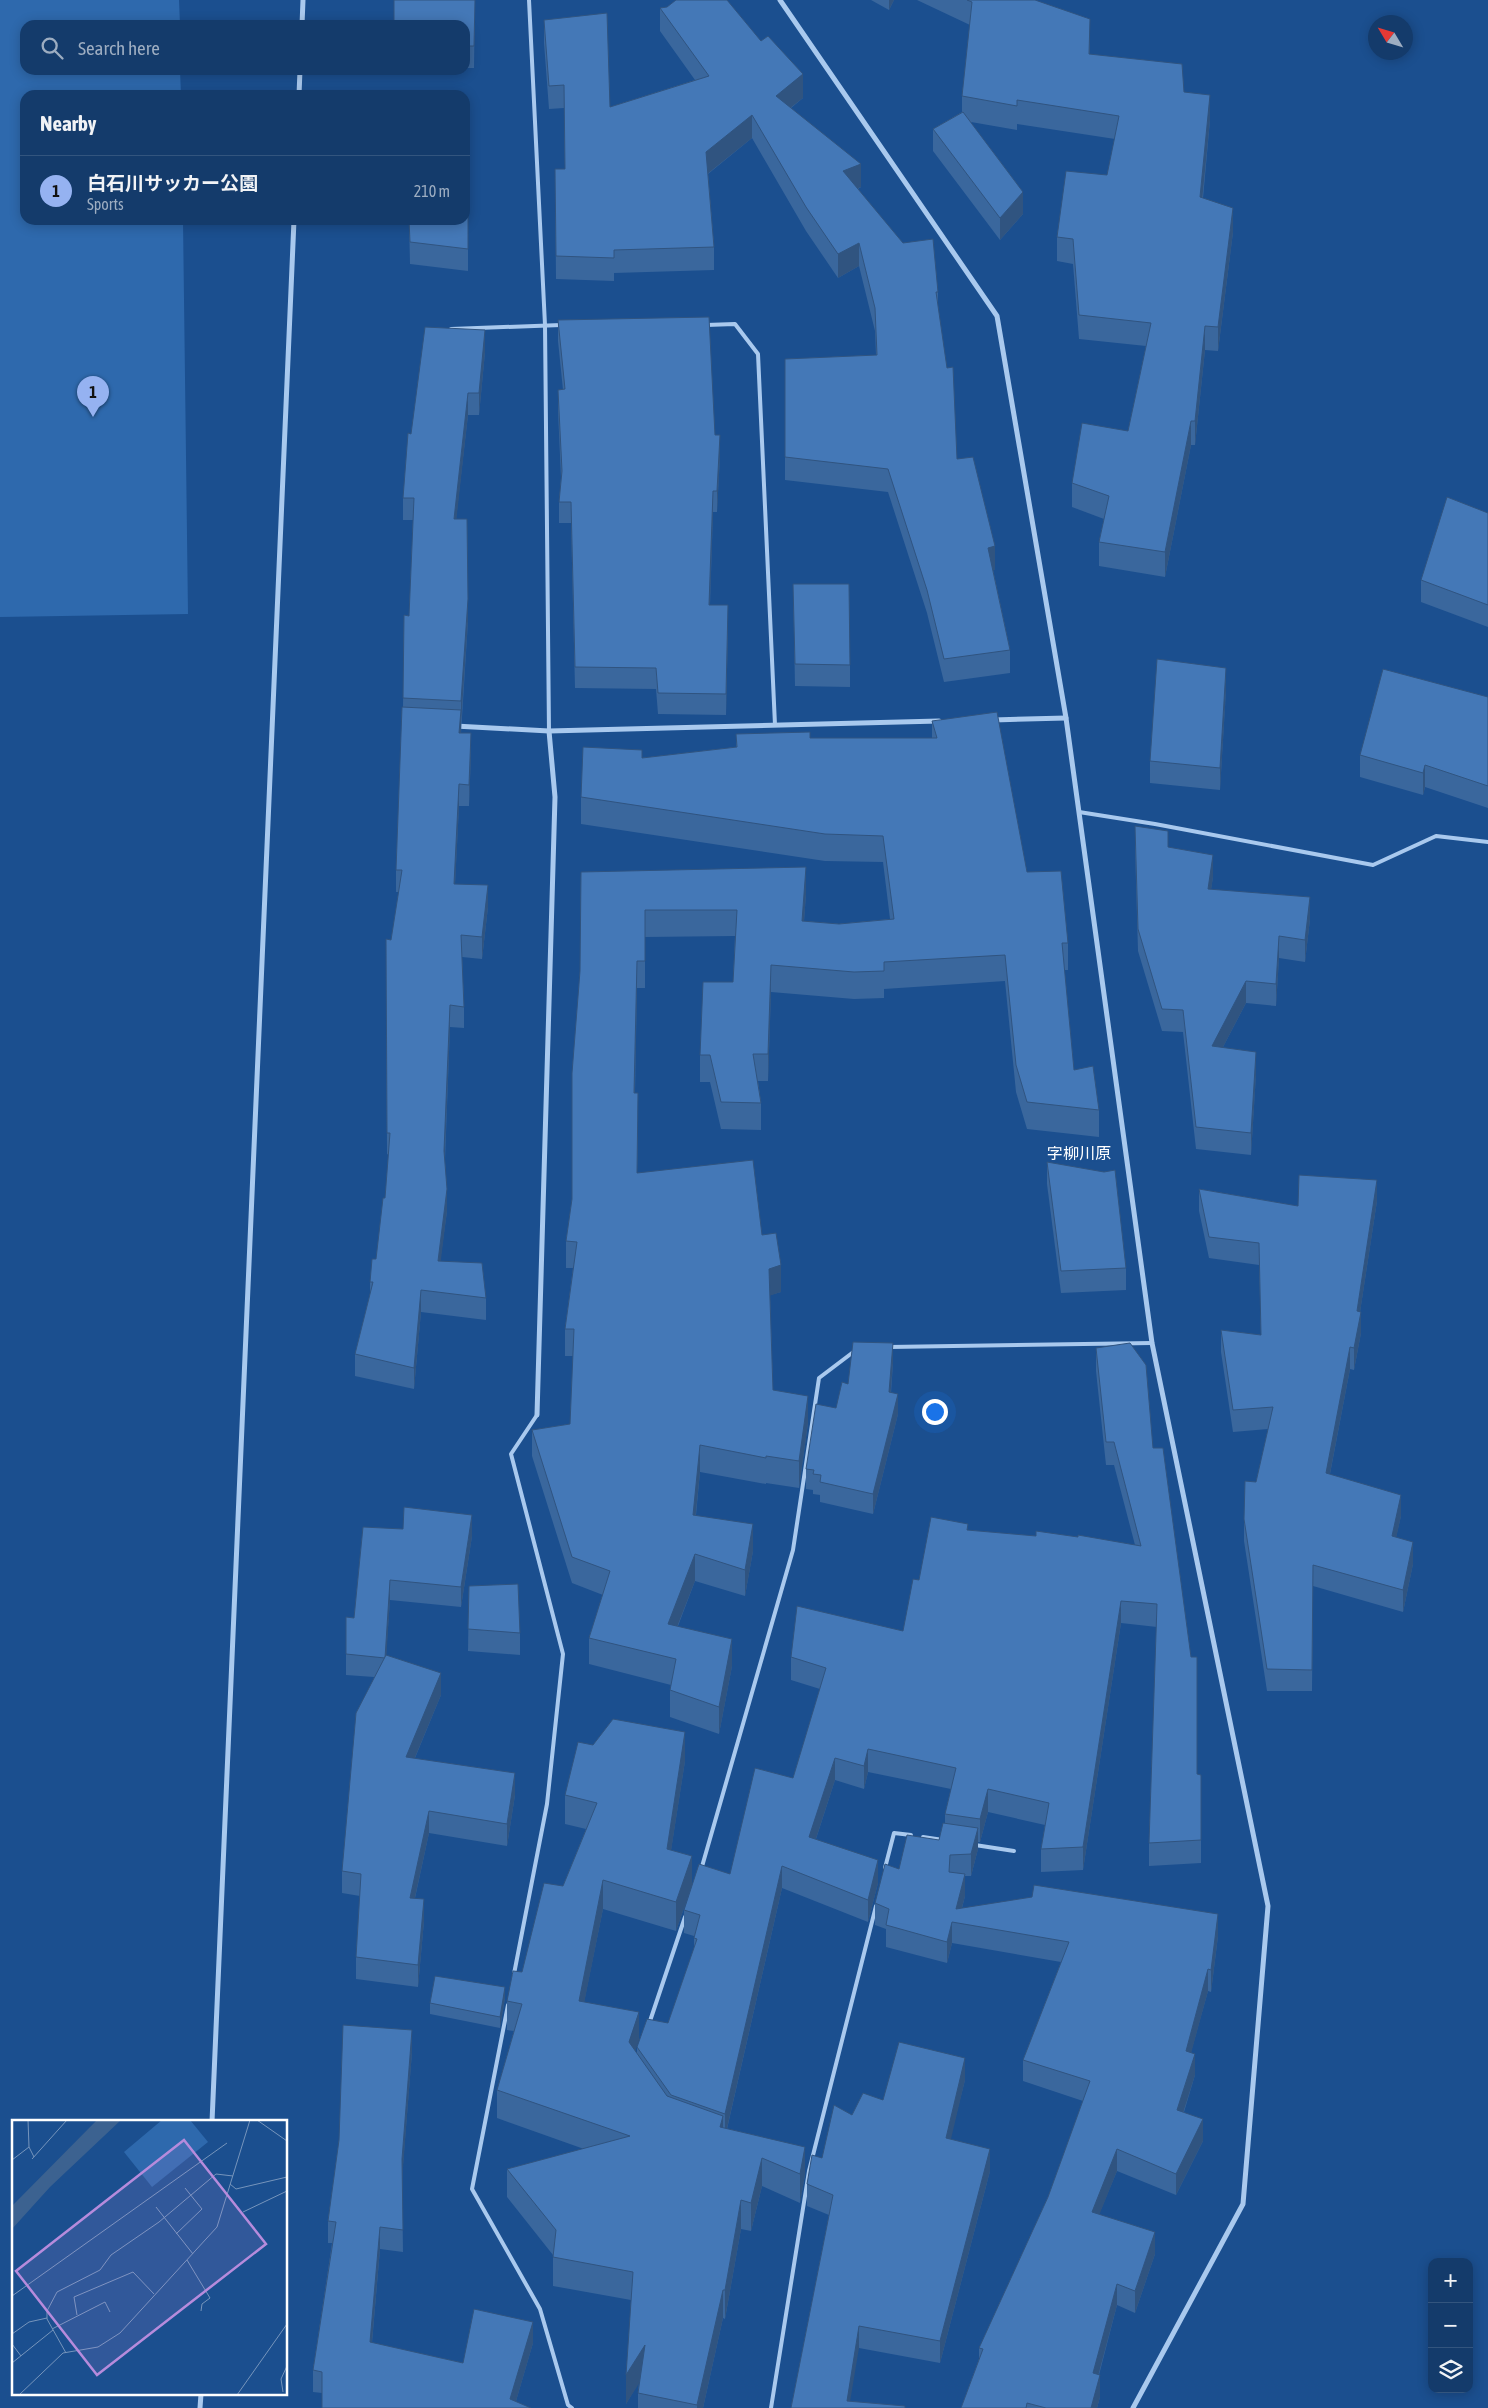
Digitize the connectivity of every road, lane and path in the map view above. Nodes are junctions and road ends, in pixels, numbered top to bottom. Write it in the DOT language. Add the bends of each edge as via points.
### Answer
graph roads {
  1 [pos="303,0"];
  2 [pos="529,0"];
  3 [pos="780,0"];
  4 [pos="302,20"];
  5 [pos="300,75"];
  6 [pos="299,90"];
  7 [pos="294,225"];
  8 [pos="697,324"];
  9 [pos="544,325"];
  10 [pos="564,325"];
  11 [pos="444,329"];
  12 [pos="1066,718"];
  13 [pos="988,720"];
  14 [pos="950,721"];
  15 [pos="775,725"];
  16 [pos="445,726"];
  17 [pos="549,731"];
  18 [pos="1079,812"];
  19 [pos="1488,842"];
  20 [pos="1152,1343"];
  21 [pos="879,1347"];
  22 [pos="859,1348"];
  23 [pos="537,1415"];
  24 [pos="950,1841"];
  25 [pos="968,1844"];
  26 [pos="1014,1851"];
  27 [pos="884,1872"];
  28 [pos="698,1879"];
  29 [pos="877,1900"];
  30 [pos="685,1915"];
  31 [pos="513,1977"];
  32 [pos="510,1996"];
  33 [pos="645,2033"];
  34 [pos="212,2120"];
  35 [pos="800,2167"];
  36 [pos="809,2171"];
  37 [pos="572,2408"];
  38 [pos="771,2408"];
  39 [pos="1133,2408"];
  1 -- 4 [label="street"];
  2 -- 9 [label="lane"];
  3 -- 12 [label="street" via="997,316"];
  5 -- 6 [label="street"];
  7 -- 34 [label="street"];
  8 -- 15 [label="lane" via="735,324 758,354"];
  9 -- 10 [label="lane"];
  9 -- 11 [label="lane"];
  9 -- 17 [label="lane"];
  12 -- 13 [label="street"];
  12 -- 18 [label="street"];
  14 -- 15 [label="street"];
  15 -- 17 [label="street"];
  16 -- 17 [label="street"];
  17 -- 23 [label="street" via="555,797"];
  18 -- 19 [label="lane" via="1373,865 1436,836"];
  18 -- 20 [label="street"];
  20 -- 21 [label="lane"];
  20 -- 39 [label="street" via="1268,1906 1243,2204"];
  22 -- 28 [label="lane" via="819,1378 793,1550"];
  23 -- 31 [label="lane" via="511,1454 563,1654 547,1804"];
  24 -- 27 [label="lane" via="894,1833"];
  25 -- 26 [label="lane"];
  29 -- 36 [label="lane"];
  30 -- 33 [label="lane"];
  32 -- 37 [label="lane" via="472,2189 540,2309 568,2405"];
  35 -- 36 [label="lane"];
  36 -- 38 [label="lane"];
}
